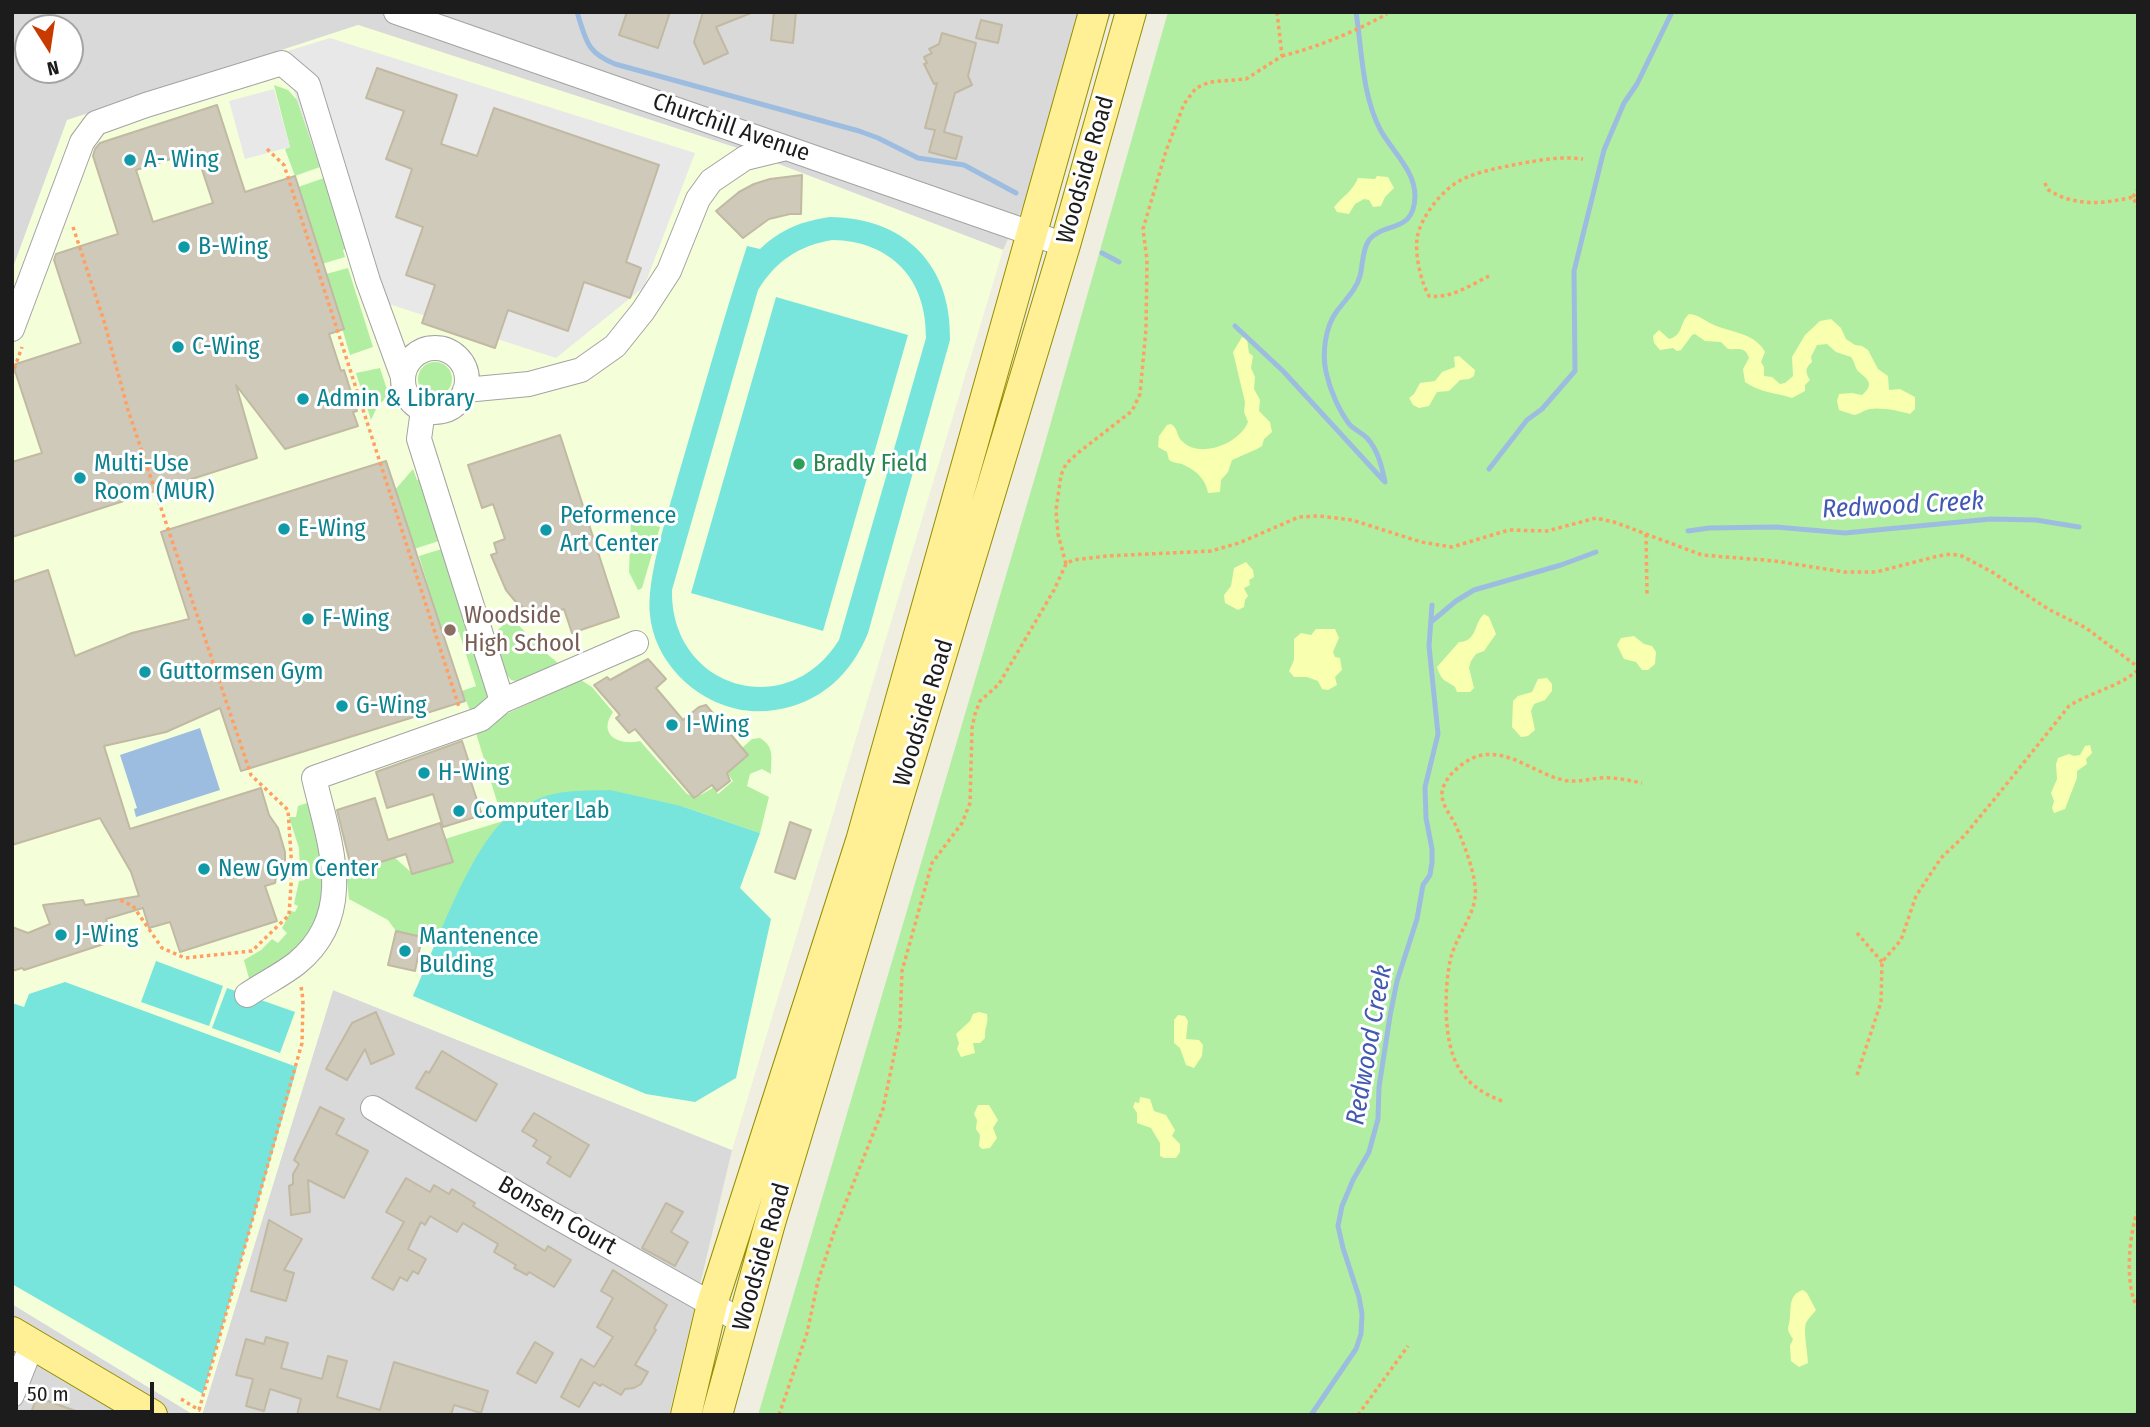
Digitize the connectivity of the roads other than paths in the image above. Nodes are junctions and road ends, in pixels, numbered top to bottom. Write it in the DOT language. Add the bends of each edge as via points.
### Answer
graph roads {
  1 [pos="396,12"];
  2 [pos="1094,12"];
  3 [pos="1131,12"];
  4 [pos="786,148"];
  5 [pos="1033,234"];
  6 [pos="1065,244"];
  7 [pos="12,329"];
  8 [pos="403,377"];
  9 [pos="465,390"];
  10 [pos="423,410"];
  11 [pos="636,643"];
  12 [pos="502,701"];
  13 [pos="247,995"];
  14 [pos="373,1108"];
  15 [pos="712,1304"];
  16 [pos="743,1322"];
  17 [pos="22,1338"];
  18 [pos="12,1395"];
  19 [pos="142,1412"];
  20 [pos="686,1415"];
  21 [pos="717,1415"];
  1 -- 4 [label="street, Churchill Avenue"];
  2 -- 5 [label="main road, Woodside Road"];
  3 -- 6 [label="main road, Woodside Road"];
  4 -- 5 [label="street, Churchill Avenue"];
  4 -- 9 [label="street" via="745,158 711,181 698,199 669,271 615,346 581,370 529,384"];
  5 -- 6 [label="street, Churchill Avenue"];
  5 -- 15 [label="main road, Woodside Road" via="861,841"];
  6 -- 16 [label="main road, Woodside Road"];
  7 -- 8 [label="street" via="82,142 96,124 282,64 308,85 368,281"];
  8 -- 9 [label="street" via="412,358 431,348 442,349 460,360"];
  8 -- 10 [label="street" via="408,397"];
  9 -- 10 [label="street" via="453,407"];
  10 -- 12 [label="street" via="419,439"];
  11 -- 12 [label="street"];
  12 -- 13 [label="street" via="481,719 314,778 333,863 332,910 312,949"];
  14 -- 15 [label="street, Bonsen Court"];
  15 -- 16 [label="street, Bonsen Court"];
  15 -- 20 [label="main road, Woodside Road"];
  16 -- 21 [label="main road, Woodside Road"];
  17 -- 18 [label="street"];
  17 -- 19 [label="main road"];
}
